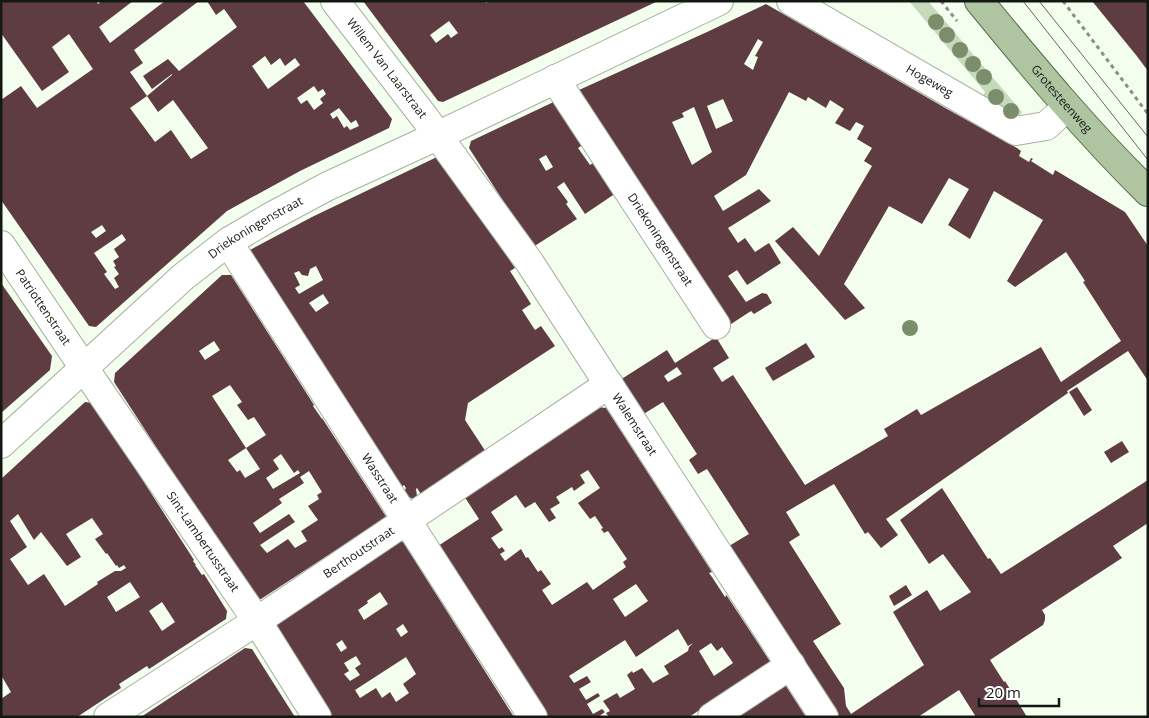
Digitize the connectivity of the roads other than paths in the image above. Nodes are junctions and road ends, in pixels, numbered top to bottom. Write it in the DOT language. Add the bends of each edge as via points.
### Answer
graph roads {
  1 [pos="335,1"];
  2 [pos="719,1"];
  3 [pos="791,1"];
  4 [pos="979,1"];
  5 [pos="555,80"];
  6 [pos="1067,107"];
  7 [pos="437,136"];
  8 [pos="1148,192"];
  9 [pos="228,242"];
  10 [pos="1,245"];
  11 [pos="716,325"];
  12 [pos="84,368"];
  13 [pos="609,384"];
  14 [pos="1,444"];
  15 [pos="406,520"];
  16 [pos="257,621"];
  17 [pos="791,665"];
  18 [pos="108,717"];
  19 [pos="317,717"];
  20 [pos="532,717"];
  21 [pos="712,717"];
  22 [pos="824,717"];
  1 -- 7 [label="street, Willem Van Laarstraat"];
  2 -- 5 [label="street, Driekoningenstraat"];
  3 -- 6 [label="street, Hogeweg" via="1016,131 1046,126"];
  4 -- 6 [label="main road, Grotesteenweg"];
  5 -- 7 [label="street, Driekoningenstraat"];
  5 -- 11 [label="street, Driekoningenstraat"];
  6 -- 8 [label="main road, Grotesteenweg"];
  7 -- 9 [label="street, Driekoningenstraat" via="328,186"];
  7 -- 13 [label="street, Walemstraat" via="530,263"];
  9 -- 12 [label="street, Driekoningenstraat" via="183,276"];
  9 -- 15 [label="street, Wasstraat"];
  10 -- 12 [label="street, Patriottenstraat"];
  12 -- 14 [label="street, Driekoningenstraat"];
  12 -- 16 [label="street, Sint-Lambertusstraat"];
  13 -- 15 [label="street, Berthoutstraat"];
  13 -- 17 [label="street, Walemstraat"];
  15 -- 16 [label="street, Berthoutstraat"];
  15 -- 20 [label="street, Wasstraat"];
  16 -- 18 [label="street, Berthoutstraat"];
  16 -- 19 [label="street, Sint-Lambertusstraat"];
  17 -- 21 [label="street"];
  17 -- 22 [label="street, Walemstraat"];
}
